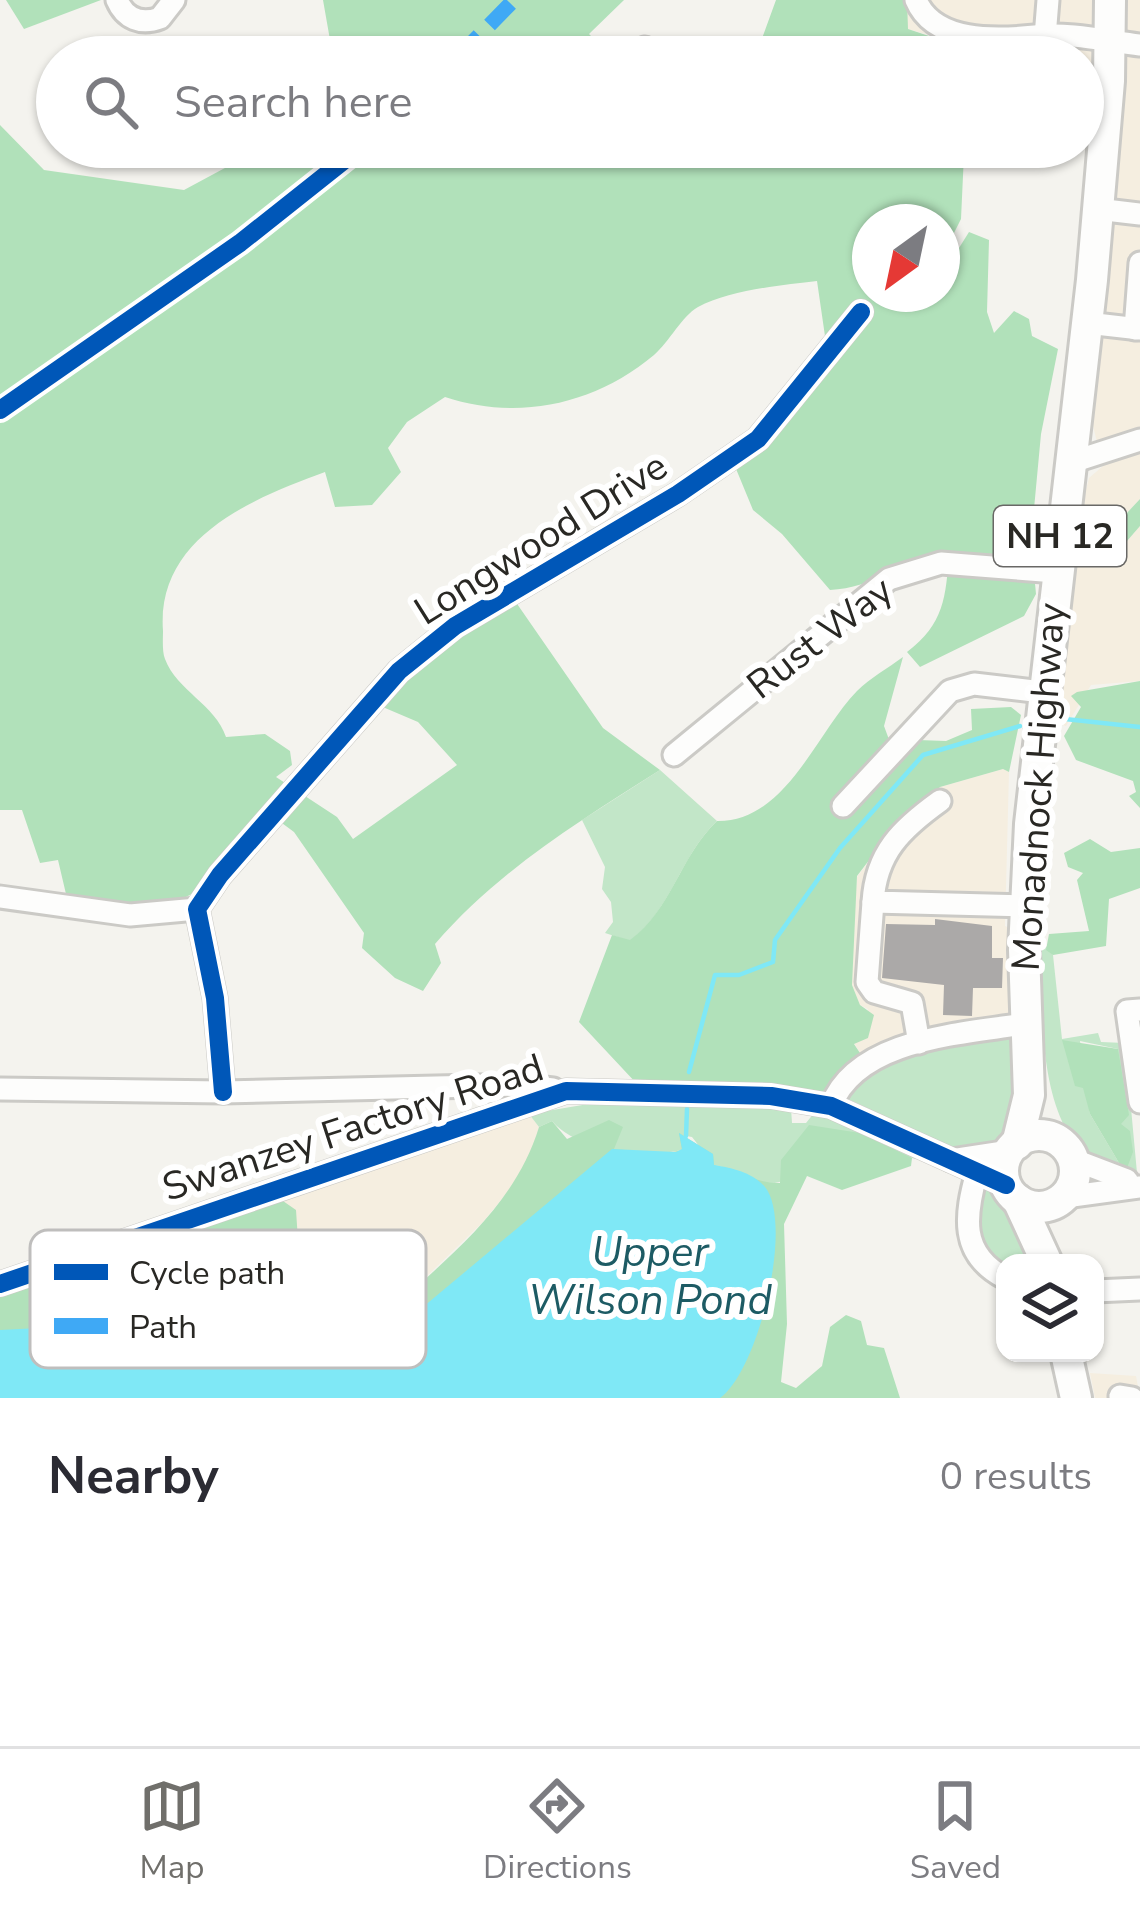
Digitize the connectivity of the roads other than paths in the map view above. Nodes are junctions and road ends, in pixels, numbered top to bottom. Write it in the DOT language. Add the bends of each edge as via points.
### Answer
graph roads {
  1 [pos="117,0"];
  2 [pos="174,0"];
  3 [pos="916,0"];
  4 [pos="1048,0"];
  5 [pos="1110,0"];
  6 [pos="979,36"];
  7 [pos="1045,36"];
  8 [pos="1104,41"];
  9 [pos="1107,41"];
  10 [pos="1140,44"];
  11 [pos="1104,52"];
  12 [pos="1097,168"];
  13 [pos="1097,209"];
  14 [pos="1140,214"];
  15 [pos="1140,262"];
  16 [pos="861,312"];
  17 [pos="1087,323"];
  18 [pos="1137,329"];
  19 [pos="1140,440"];
  20 [pos="1069,463"];
  21 [pos="1056,572"];
  22 [pos="1042,692"];
  23 [pos="674,755"];
  24 [pos="940,800"];
  25 [pos="843,806"];
  26 [pos="0,897"];
  27 [pos="872,902"];
  28 [pos="1025,906"];
  29 [pos="196,910"];
  30 [pos="1133,1011"];
  31 [pos="1024,1024"];
  32 [pos="919,1043"];
  33 [pos="1029,1072"];
  34 [pos="0,1089"];
  35 [pos="223,1092"];
  36 [pos="515,1095"];
  37 [pos="1140,1102"];
  38 [pos="831,1106"];
  39 [pos="1013,1148"];
  40 [pos="1068,1152"];
  41 [pos="951,1160"];
  42 [pos="977,1172"];
  43 [pos="1140,1185"];
  44 [pos="1012,1193"];
  45 [pos="1065,1197"];
  46 [pos="147,1230"];
  47 [pos="1044,1254"];
  48 [pos="1046,1254"];
  49 [pos="996,1272"];
  50 [pos="30,1273"];
  51 [pos="0,1284"];
  52 [pos="1140,1289"];
  53 [pos="1104,1291"];
  54 [pos="1068,1362"];
  55 [pos="1120,1396"];
  56 [pos="1076,1398"];
  57 [pos="1132,1398"];
  1 -- 2 [label="street" via="142,22 160,18"];
  3 -- 6 [label="street" via="951,32"];
  4 -- 7 [label="street"];
  5 -- 9 [label="highway, Monadnock Highway / NH 12"];
  8 -- 9 [label="street"];
  9 -- 10 [label="street"];
  9 -- 11 [label="highway, Monadnock Highway / NH 12"];
  12 -- 13 [label="highway, Monadnock Highway / NH 12"];
  13 -- 14 [label="street"];
  13 -- 17 [label="highway, Monadnock Highway / NH 12"];
  15 -- 18 [label="street"];
  16 -- 29 [label="street, Longwood Drive" via="758,440 455,626 399,671"];
  17 -- 18 [label="street"];
  17 -- 20 [label="highway, Monadnock Highway / NH 12"];
  19 -- 20 [label="street"];
  20 -- 21 [label="highway, Monadnock Highway / NH 12"];
  21 -- 22 [label="highway, Monadnock Highway / NH 12"];
  21 -- 23 [label="street, Rust Way" via="941,563 889,579"];
  22 -- 25 [label="street" via="974,684 950,691"];
  22 -- 28 [label="highway, Monadnock Highway / NH 12"];
  24 -- 27 [label="street" via="904,826 875,867"];
  26 -- 29 [label="street" via="130,915"];
  27 -- 28 [label="street"];
  27 -- 32 [label="street" via="867,982 874,992 912,1003"];
  28 -- 31 [label="highway, Monadnock Highway / NH 12"];
  29 -- 35 [label="street"];
  30 -- 37 [label="street"];
  31 -- 32 [label="street"];
  31 -- 33 [label="highway, Monadnock Highway / NH 12"];
  32 -- 38 [label="street" via="849,1076"];
  33 -- 39 [label="highway, Monadnock Highway / NH 12" via="1025,1128"];
  33 -- 40 [label="highway, Monadnock Highway / NH 12"];
  34 -- 35 [label="street, Swanzey Factory Road"];
  35 -- 36 [label="street, Swanzey Factory Road"];
  36 -- 38 [label="street, Swanzey Factory Road" via="771,1096"];
  36 -- 46 [label="street, Swanzey Factory Road"];
  38 -- 41 [label="street, Swanzey Factory Road"];
  39 -- 40 [label="highway" via="1042,1136"];
  39 -- 41 [label="street"];
  39 -- 44 [label="highway, NH 12" via="1004,1166"];
  40 -- 43 [label="street" via="1101,1174"];
  40 -- 45 [label="highway" via="1075,1176"];
  41 -- 42 [label="street, Swanzey Factory Road"];
  42 -- 44 [label="street, Swanzey Factory Road"];
  42 -- 49 [label="street" via="968,1238"];
  43 -- 45 [label="street"];
  44 -- 45 [label="highway" via="1046,1207"];
  44 -- 47 [label="highway"];
  45 -- 48 [label="highway" via="1052,1216"];
  50 -- 51 [label="street, Swanzey Factory Road"];
  52 -- 53 [label="street"];
  54 -- 56 [label="highway"];
  55 -- 57 [label="street"];
}
